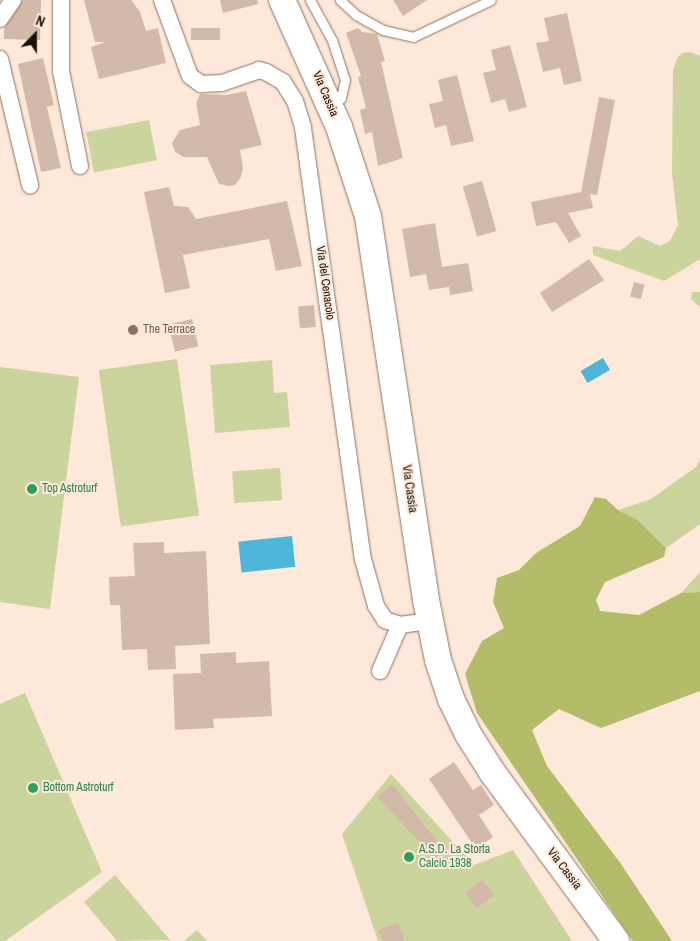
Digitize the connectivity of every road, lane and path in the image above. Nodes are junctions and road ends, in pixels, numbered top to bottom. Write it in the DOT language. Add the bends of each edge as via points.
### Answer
graph roads {
  1 [pos="14,0"];
  2 [pos="61,0"];
  3 [pos="162,0"];
  4 [pos="282,0"];
  5 [pos="310,0"];
  6 [pos="340,0"];
  7 [pos="491,0"];
  8 [pos="0,19"];
  9 [pos="0,59"];
  10 [pos="331,107"];
  11 [pos="80,166"];
  12 [pos="30,185"];
  13 [pos="430,622"];
  14 [pos="400,625"];
  15 [pos="380,671"];
  16 [pos="616,941"];
  1 -- 8 [label="street"];
  2 -- 11 [label="street" via="61,71"];
  3 -- 14 [label="street, Via del Cenacolo" via="190,76 201,84 222,83 259,70 283,82 295,101 304,133 363,558 380,614 392,624"];
  4 -- 10 [label="main road, Via Cassia"];
  5 -- 10 [label="lane" via="332,40 345,80 341,98"];
  6 -- 7 [label="lane" via="383,30 413,37"];
  9 -- 12 [label="street"];
  10 -- 13 [label="main road, Via Cassia" via="362,195 376,258"];
  13 -- 14 [label="street"];
  13 -- 16 [label="main road, Via Cassia" via="451,700 468,734"];
  14 -- 15 [label="street"];
}
